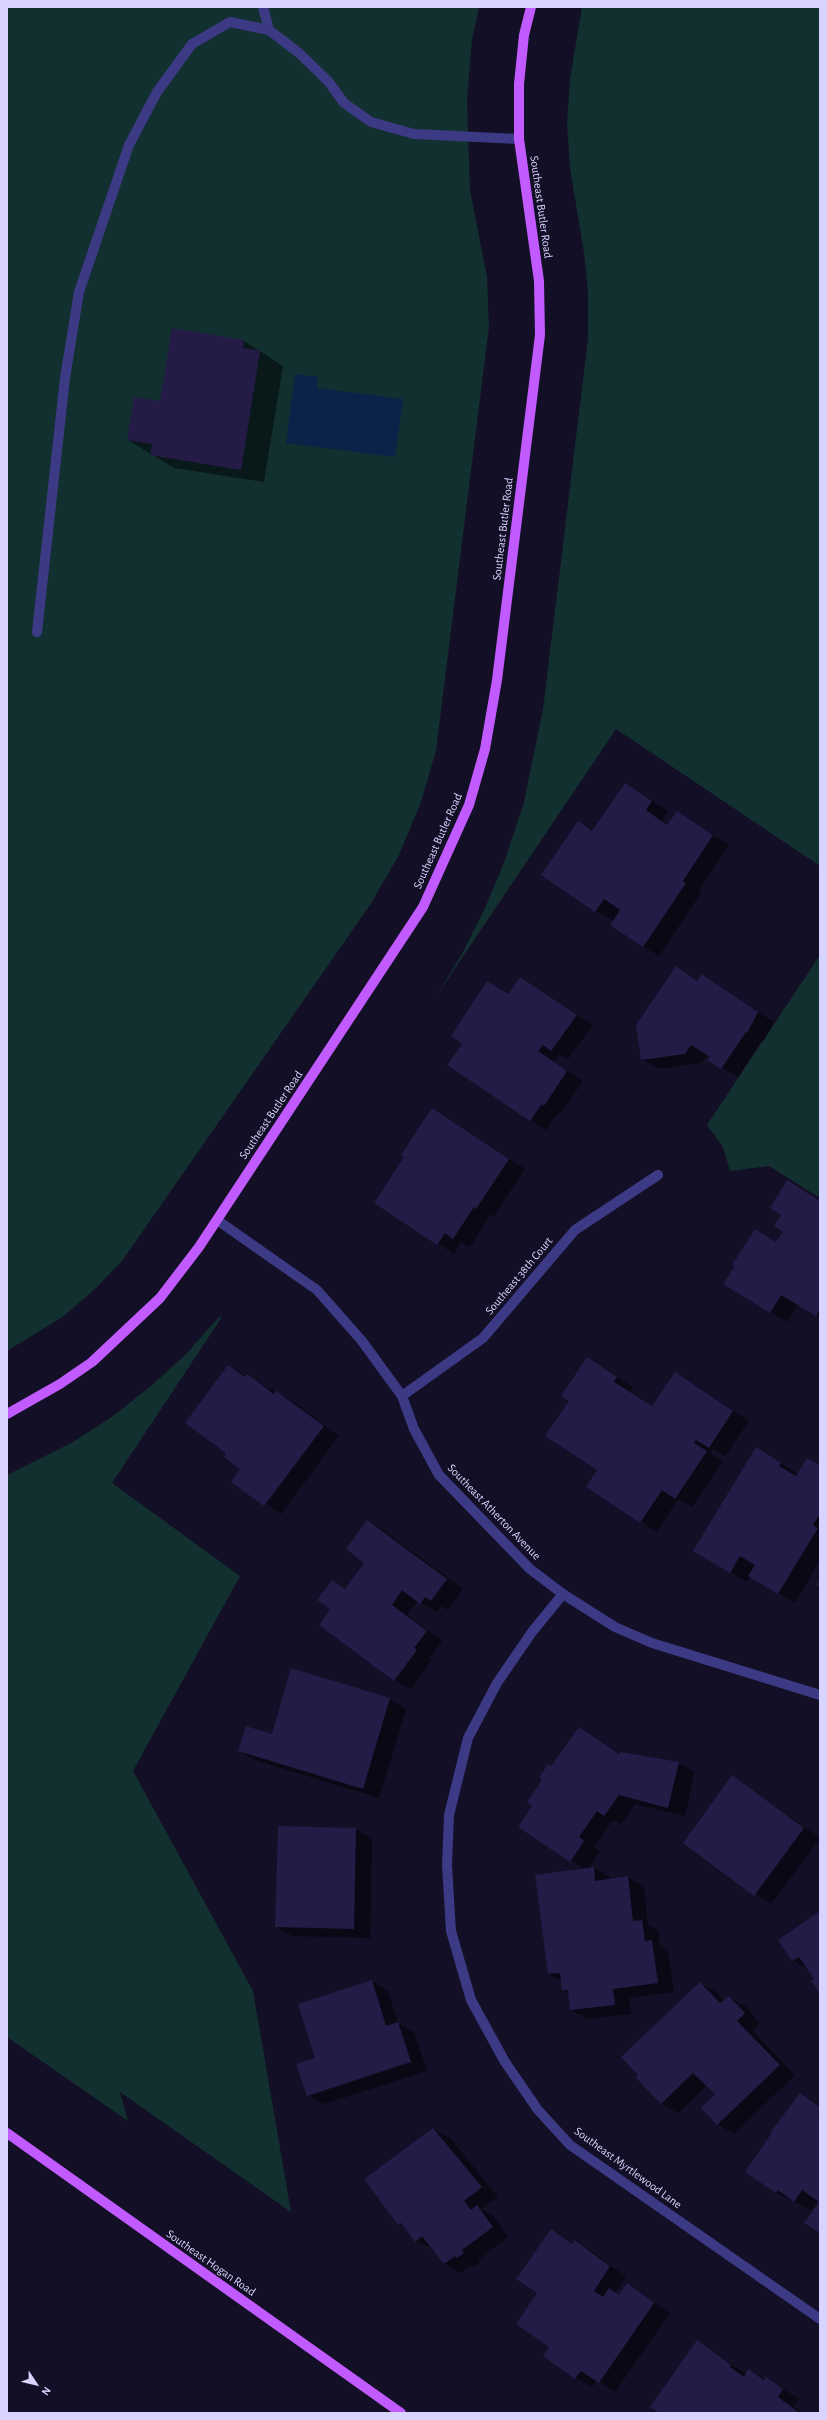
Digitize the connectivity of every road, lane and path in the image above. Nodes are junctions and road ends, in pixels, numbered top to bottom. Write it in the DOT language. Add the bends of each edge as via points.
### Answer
graph roads {
  1 [pos="263,7"];
  2 [pos="531,7"];
  3 [pos="269,30"];
  4 [pos="518,139"];
  5 [pos="37,632"];
  6 [pos="658,1175"];
  7 [pos="217,1220"];
  8 [pos="402,1396"];
  9 [pos="7,1414"];
  10 [pos="563,1594"];
  11 [pos="820,1695"];
  12 [pos="7,2133"];
  13 [pos="820,2319"];
  14 [pos="401,2413"];
  1 -- 3 [label="street"];
  2 -- 4 [label="main road, Southeast Butler Road" via="524,35 519,84"];
  3 -- 4 [label="street" via="299,53 344,103 371,122 414,134"];
  3 -- 5 [label="street" via="230,22 192,44 157,92 129,145 79,292 65,378"];
  4 -- 7 [label="main road, Southeast Butler Road" via="538,281 540,335 497,680 485,749 469,805 423,907"];
  6 -- 8 [label="street, Southeast 38th Court" via="575,1230 483,1338"];
  7 -- 8 [label="street, Southeast Atherton Avenue" via="317,1290 362,1341"];
  7 -- 9 [label="main road, Southeast Butler Road" via="160,1298 126,1332 60,1384"];
  8 -- 10 [label="street, Southeast Atherton Avenue" via="414,1429 439,1475 516,1555"];
  10 -- 11 [label="street, Southeast Atherton Avenue" via="615,1628 652,1643"];
  10 -- 13 [label="street, Southeast Myrtlewood Lane" via="532,1632 497,1683 468,1738 449,1815 451,1931 471,2000 505,2062 538,2110 570,2145"];
  12 -- 14 [label="main road, Southeast Hogan Road"];
}
